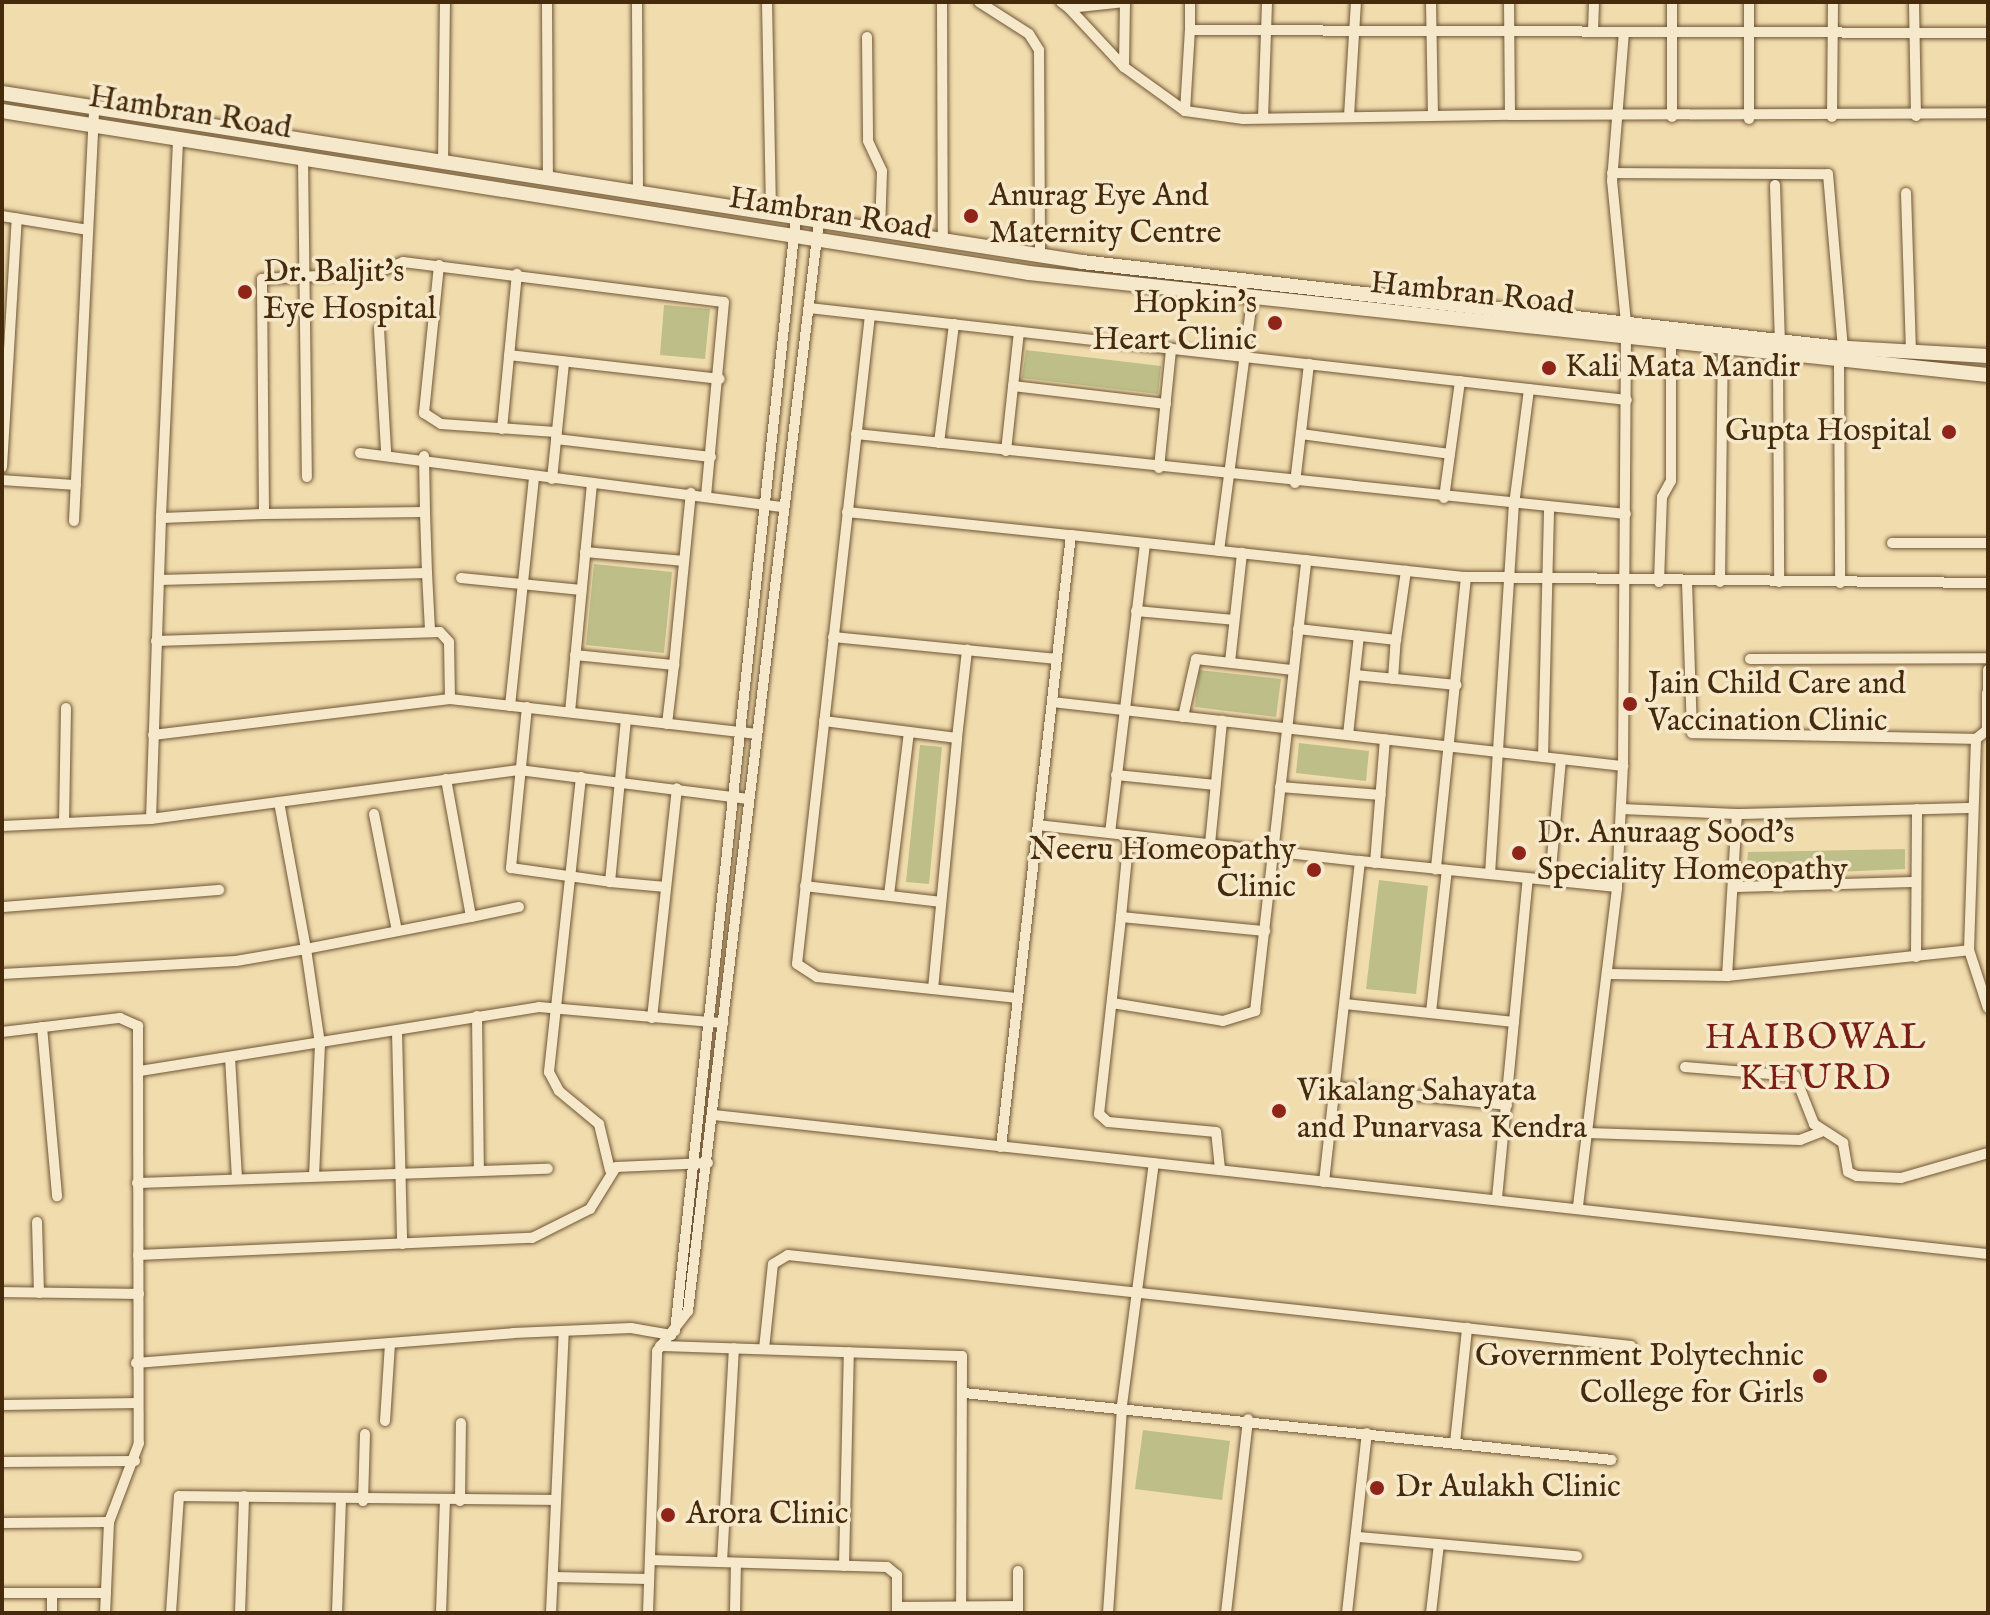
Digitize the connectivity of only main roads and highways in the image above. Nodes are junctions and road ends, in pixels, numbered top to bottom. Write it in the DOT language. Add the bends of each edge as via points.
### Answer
graph roads {
  1 [pos="2,93"];
  2 [pos="2,111"];
  3 [pos="1988,356"];
  4 [pos="1988,375"];
  1 -- 3 [label="main road, Hambran Road" via="1040,255 1843,348"];
  2 -- 4 [label="main road, Hambran Road" via="816,242 1252,300 1839,365"];
}
